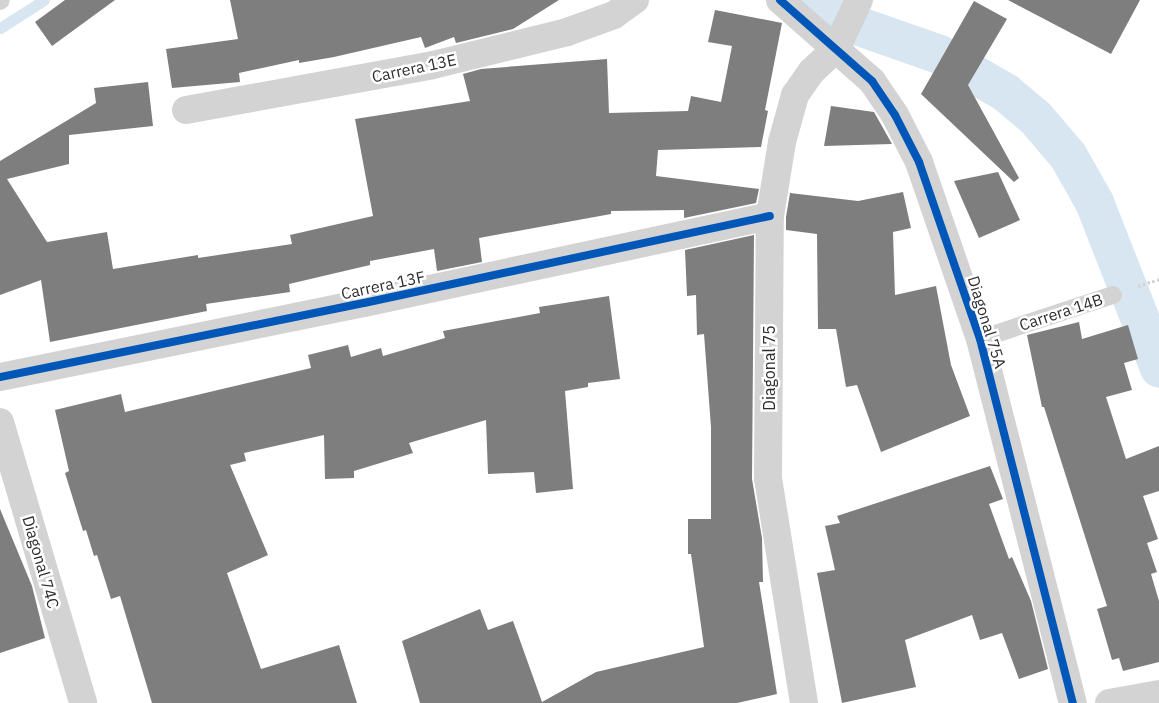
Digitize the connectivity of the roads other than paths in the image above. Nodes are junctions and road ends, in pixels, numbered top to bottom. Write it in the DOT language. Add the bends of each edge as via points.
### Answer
graph roads {
  1 [pos="634,0"];
  2 [pos="780,0"];
  3 [pos="857,4"];
  4 [pos="838,42"];
  5 [pos="186,110"];
  6 [pos="770,216"];
  7 [pos="1113,295"];
  8 [pos="980,338"];
  9 [pos="0,377"];
  10 [pos="0,422"];
  11 [pos="1159,694"];
  12 [pos="83,703"];
  13 [pos="804,703"];
  14 [pos="1073,703"];
  15 [pos="1109,703"];
  1 -- 5 [label="street, Carrera 13E" via="614,15 567,32 432,65"];
  2 -- 4 [label="street, Diagonal 75A"];
  3 -- 4 [label="street"];
  4 -- 6 [label="street, Diagonal 75" via="795,95 782,142"];
  4 -- 8 [label="street, Diagonal 75A" via="895,114 919,162"];
  6 -- 9 [label="street, Carrera 13F" via="364,304"];
  6 -- 13 [label="street, Diagonal 75" via="768,479"];
  7 -- 8 [label="lane, Carrera 14B"];
  8 -- 14 [label="street, Diagonal 75A"];
  10 -- 12 [label="street, Diagonal 74C"];
  11 -- 15 [label="street"];
}
